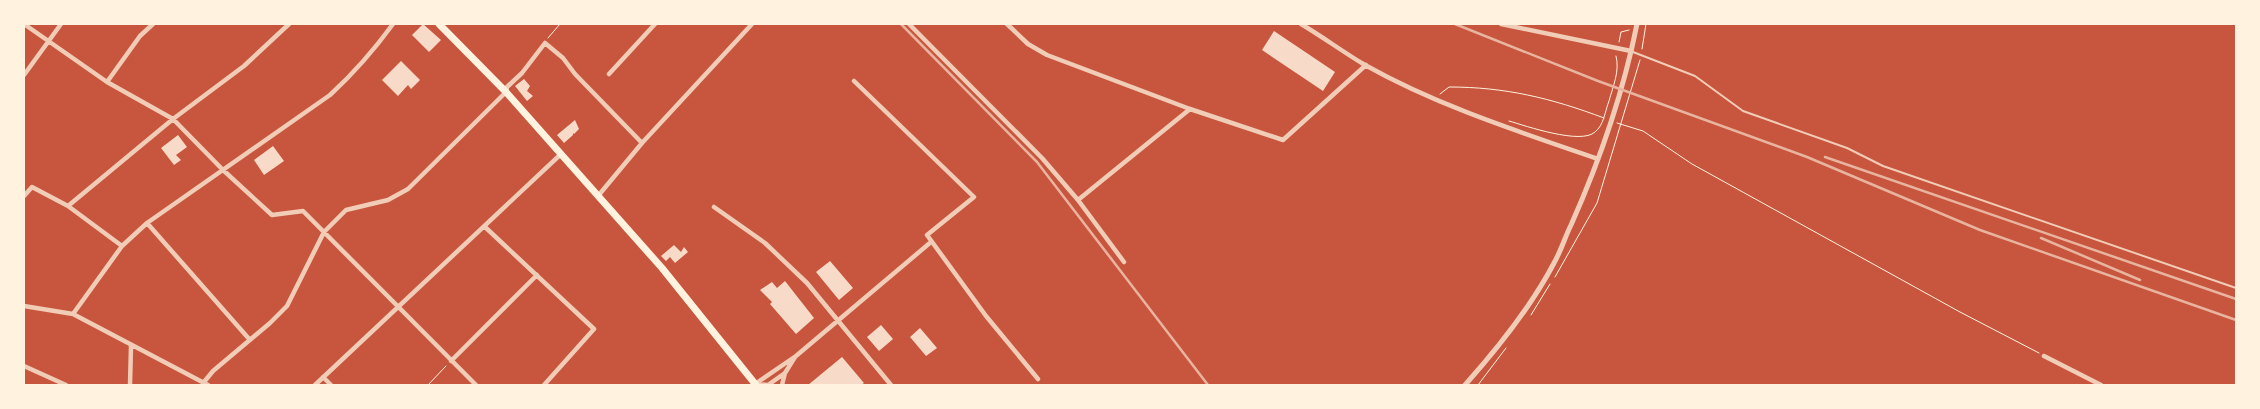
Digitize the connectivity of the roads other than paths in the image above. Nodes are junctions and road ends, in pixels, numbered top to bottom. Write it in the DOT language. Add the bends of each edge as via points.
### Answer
graph roads {
  1 [pos="24,24"];
  2 [pos="61,24"];
  3 [pos="153,24"];
  4 [pos="394,24"];
  5 [pos="439,24"];
  6 [pos="655,24"];
  7 [pos="752,24"];
  8 [pos="909,24"];
  9 [pos="1007,24"];
  10 [pos="1301,24"];
  11 [pos="1501,24"];
  12 [pos="1637,24"];
  13 [pos="286,25"];
  14 [pos="50,41"];
  15 [pos="1632,52"];
  16 [pos="1366,65"];
  17 [pos="609,74"];
  18 [pos="24,75"];
  19 [pos="854,81"];
  20 [pos="107,82"];
  21 [pos="506,92"];
  22 [pos="1190,109"];
  23 [pos="173,120"];
  24 [pos="642,143"];
  25 [pos="561,154"];
  26 [pos="1598,159"];
  27 [pos="223,170"];
  28 [pos="24,196"];
  29 [pos="598,196"];
  30 [pos="1078,200"];
  31 [pos="68,206"];
  32 [pos="714,207"];
  33 [pos="147,223"];
  34 [pos="485,227"];
  35 [pos="324,232"];
  36 [pos="931,242"];
  37 [pos="122,246"];
  38 [pos="1124,262"];
  39 [pos="537,275"];
  40 [pos="2236,288"];
  41 [pos="24,306"];
  42 [pos="397,307"];
  43 [pos="73,314"];
  44 [pos="837,321"];
  45 [pos="250,340"];
  46 [pos="131,346"];
  47 [pos="796,356"];
  48 [pos="2044,356"];
  49 [pos="451,361"];
  50 [pos="24,366"];
  51 [pos="786,373"];
  52 [pos="323,377"];
  53 [pos="1038,379"];
  54 [pos="206,384"];
  55 [pos="66,385"];
  56 [pos="130,385"];
  57 [pos="315,385"];
  58 [pos="331,385"];
  59 [pos="476,385"];
  60 [pos="544,385"];
  61 [pos="756,385"];
  62 [pos="782,385"];
  63 [pos="891,385"];
  64 [pos="1465,385"];
  65 [pos="2101,385"];
  1 -- 14 [label="street"];
  2 -- 14 [label="street"];
  3 -- 20 [label="street" via="140,36"];
  4 -- 27 [label="street" via="359,68 330,96"];
  5 -- 21 [label="main road"];
  6 -- 17 [label="street"];
  7 -- 24 [label="street"];
  8 -- 30 [label="street" via="1042,158"];
  9 -- 22 [label="street" via="1028,44 1047,55"];
  10 -- 16 [label="street"];
  11 -- 15 [label="street"];
  12 -- 15 [label="street"];
  13 -- 23 [label="street" via="244,66"];
  14 -- 18 [label="street"];
  14 -- 20 [label="street"];
  15 -- 26 [label="street"];
  15 -- 40 [label="lane" via="1695,76 1743,111 1847,148 1892,170"];
  16 -- 22 [label="street" via="1283,140"];
  16 -- 26 [label="street" via="1473,114"];
  19 -- 36 [label="street" via="974,197 927,235"];
  20 -- 23 [label="street"];
  21 -- 24 [label="street" via="545,43"];
  21 -- 25 [label="main road"];
  21 -- 35 [label="street" via="408,189 388,200 346,210"];
  22 -- 30 [label="street"];
  23 -- 27 [label="street"];
  23 -- 31 [label="street"];
  24 -- 29 [label="street"];
  25 -- 29 [label="main road"];
  25 -- 34 [label="street"];
  26 -- 64 [label="street" via="1555,263 1500,343"];
  27 -- 33 [label="street"];
  27 -- 35 [label="street" via="272,215 303,211"];
  28 -- 31 [label="street" via="32,187"];
  29 -- 61 [label="main road" via="662,268"];
  30 -- 38 [label="street"];
  31 -- 37 [label="street"];
  32 -- 44 [label="street" via="765,242 807,284"];
  33 -- 37 [label="street"];
  33 -- 45 [label="street"];
  34 -- 39 [label="street"];
  34 -- 42 [label="street"];
  35 -- 42 [label="street"];
  35 -- 45 [label="street" via="287,306"];
  36 -- 44 [label="street"];
  36 -- 53 [label="street"];
  37 -- 43 [label="street"];
  39 -- 49 [label="street"];
  39 -- 60 [label="street" via="594,329"];
  41 -- 43 [label="street"];
  42 -- 49 [label="street"];
  42 -- 52 [label="street"];
  43 -- 46 [label="street"];
  44 -- 47 [label="street"];
  44 -- 63 [label="street"];
  45 -- 54 [label="street" via="213,371"];
  46 -- 54 [label="street"];
  46 -- 56 [label="street"];
  47 -- 51 [label="street"];
  47 -- 61 [label="street"];
  48 -- 65 [label="street"];
  49 -- 59 [label="street"];
  50 -- 55 [label="street"];
  51 -- 61 [label="street" via="768,385"];
  51 -- 62 [label="street"];
  52 -- 57 [label="street"];
  52 -- 58 [label="street"];
}
